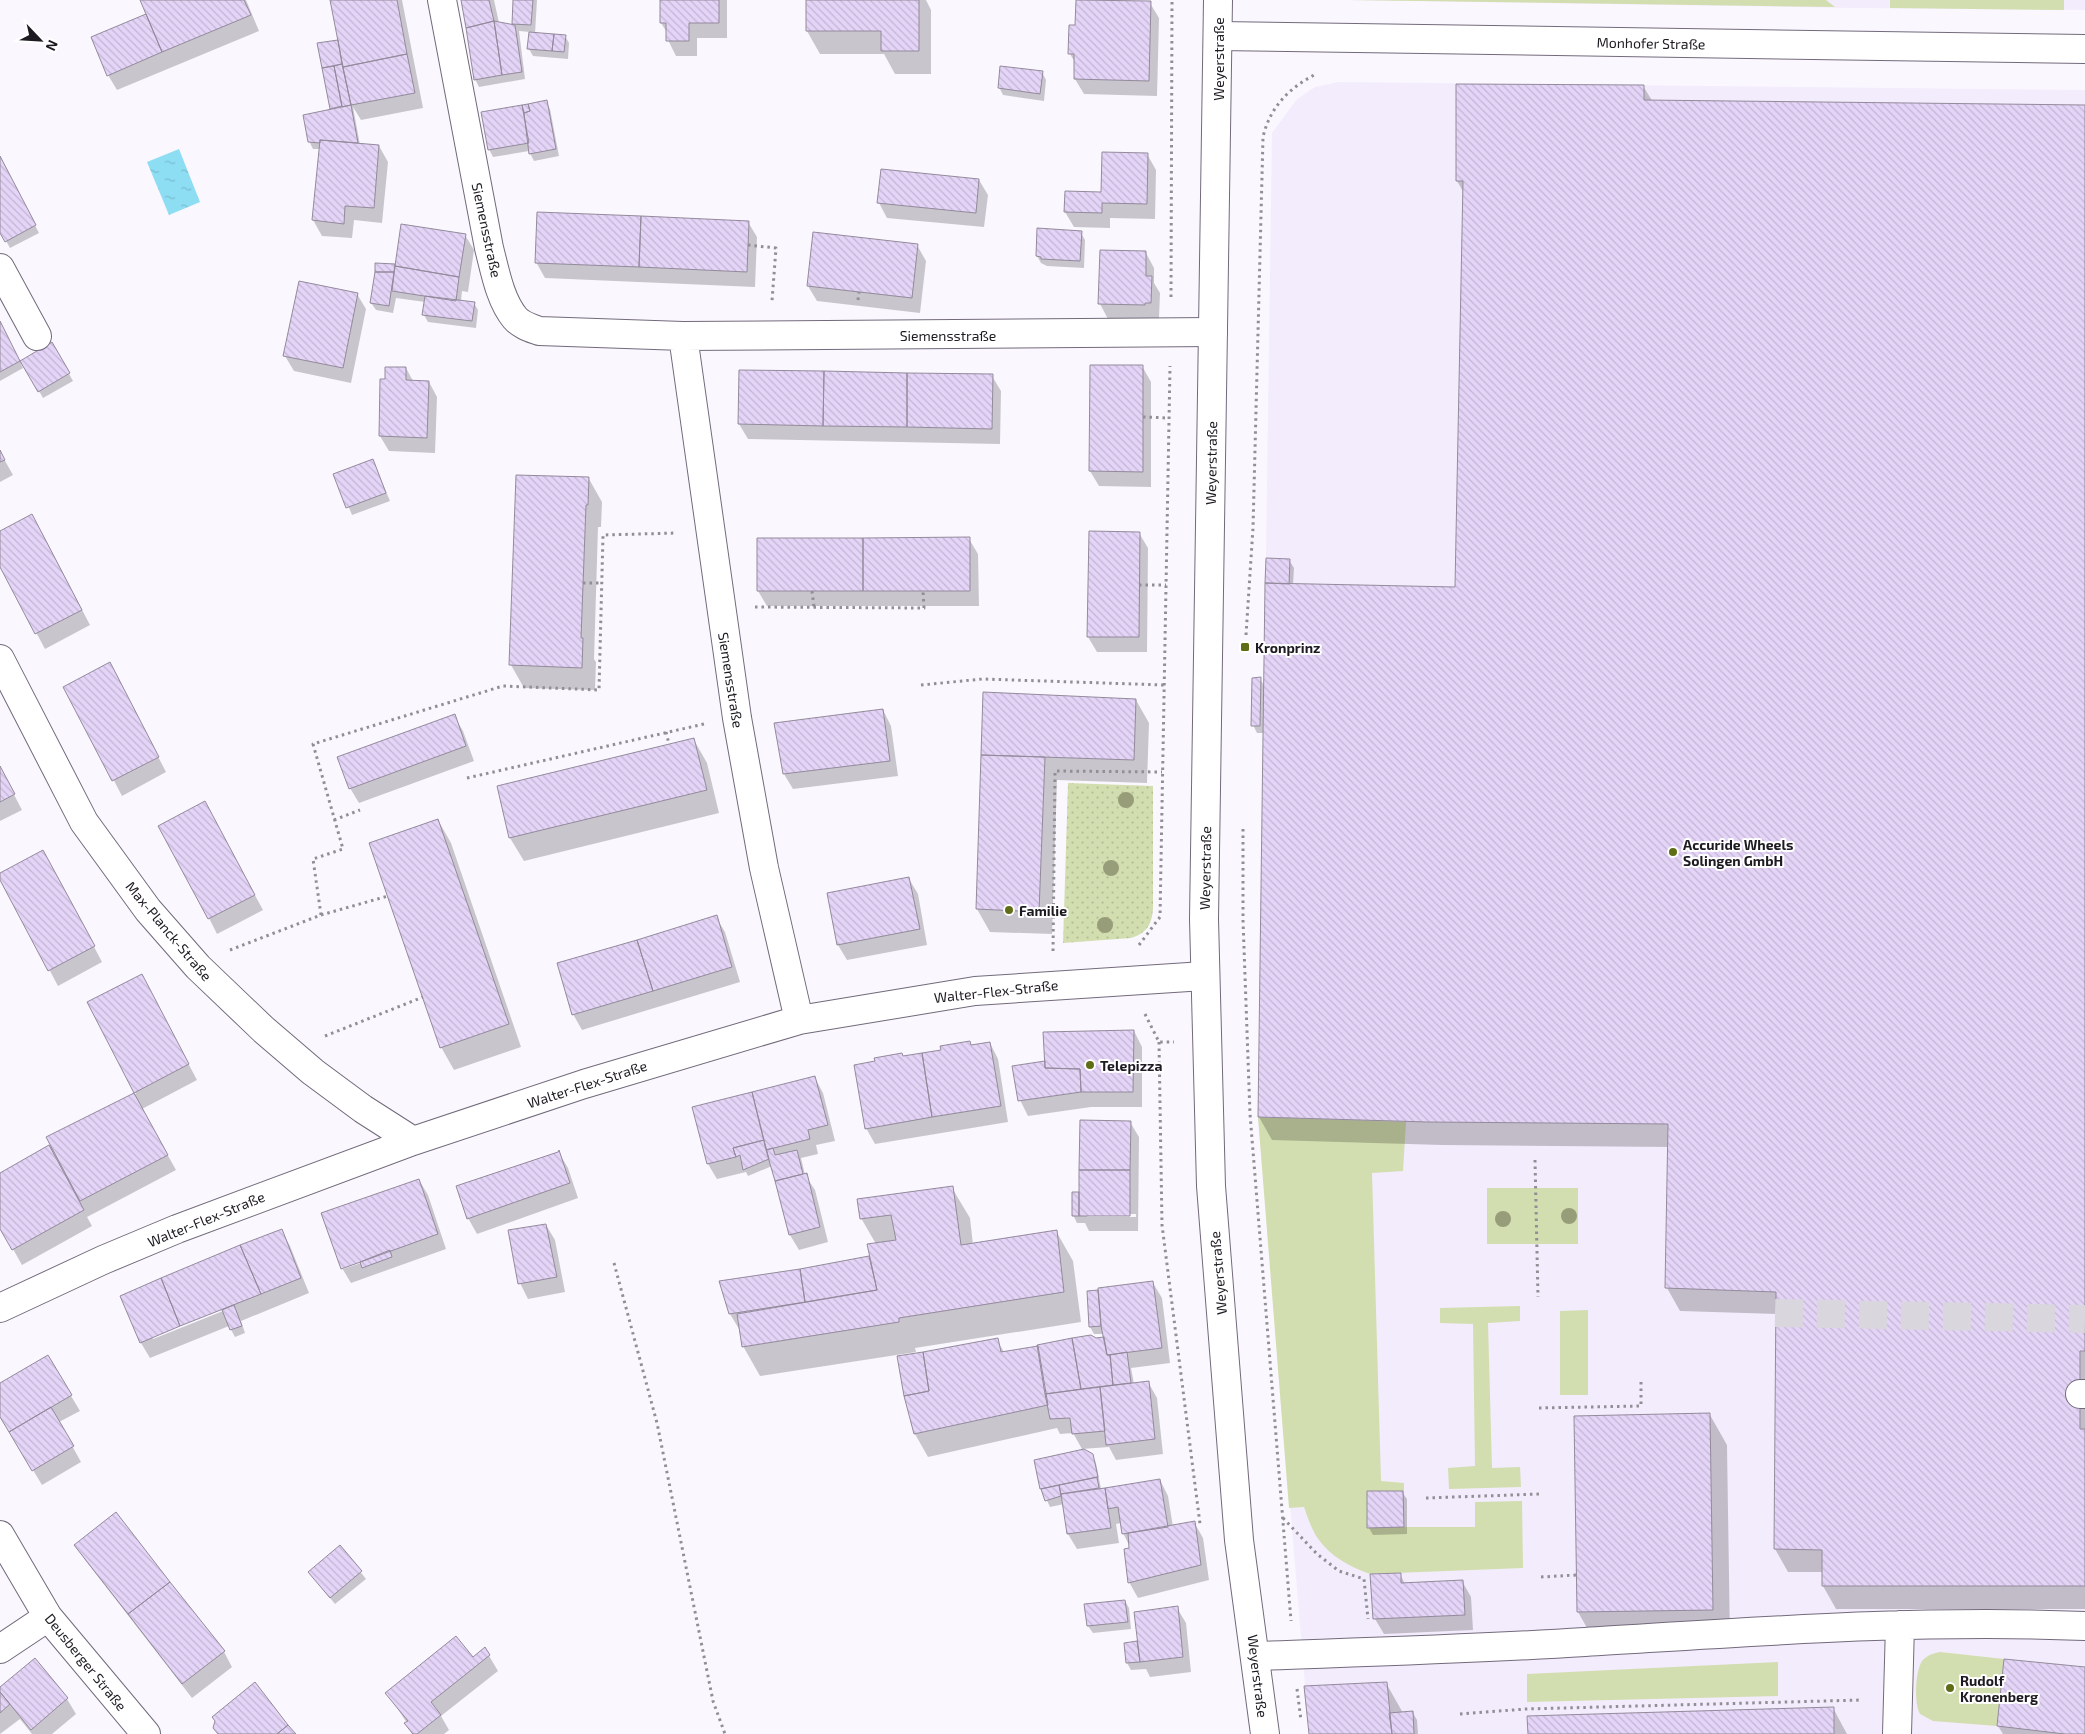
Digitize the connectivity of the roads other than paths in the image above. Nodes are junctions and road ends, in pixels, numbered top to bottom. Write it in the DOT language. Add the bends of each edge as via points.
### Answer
graph roads {
  1 [pos="442,0"];
  2 [pos="1218,0"];
  3 [pos="1218,36"];
  4 [pos="2085,49"];
  5 [pos="0,268"];
  6 [pos="7,297"];
  7 [pos="1213,332"];
  8 [pos="37,336"];
  9 [pos="683,336"];
  10 [pos="0,659"];
  11 [pos="1204,976"];
  12 [pos="799,1020"];
  13 [pos="413,1141"];
  14 [pos="0,1308"];
  15 [pos="0,1535"];
  16 [pos="48,1617"];
  17 [pos="1900,1625"];
  18 [pos="2085,1626"];
  19 [pos="0,1649"];
  20 [pos="1256,1656"];
  21 [pos="146,1734"];
  22 [pos="1265,1734"];
  23 [pos="1897,1734"];
  1 -- 9 [label="street, Siemensstraße" via="489,248 496,276 515,318 539,331"];
  2 -- 3 [label="street, Weyerstraße"];
  3 -- 4 [label="street, Monhofer Straße"];
  3 -- 7 [label="street, Weyerstraße"];
  5 -- 6 [label="street"];
  6 -- 8 [label="street"];
  7 -- 9 [label="street, Siemensstraße"];
  7 -- 11 [label="street, Weyerstraße"];
  9 -- 12 [label="street, Siemensstraße" via="737,718 764,868"];
  10 -- 13 [label="street, Max-Planck-Straße" via="84,822 148,910 231,1001 363,1110"];
  11 -- 12 [label="street, Walter-Flex-Straße" via="975,991"];
  11 -- 20 [label="street, Weyerstraße" via="1211,1186 1239,1540"];
  12 -- 13 [label="street, Walter-Flex-Straße" via="584,1084"];
  13 -- 14 [label="street, Walter-Flex-Straße" via="178,1229"];
  15 -- 16 [label="street, Deusberger Straße"];
  16 -- 19 [label="street"];
  16 -- 21 [label="street, Deusberger Straße"];
  17 -- 18 [label="street"];
  17 -- 20 [label="street" via="1465,1649"];
  17 -- 23 [label="street"];
  20 -- 22 [label="street, Weyerstraße"];
}
